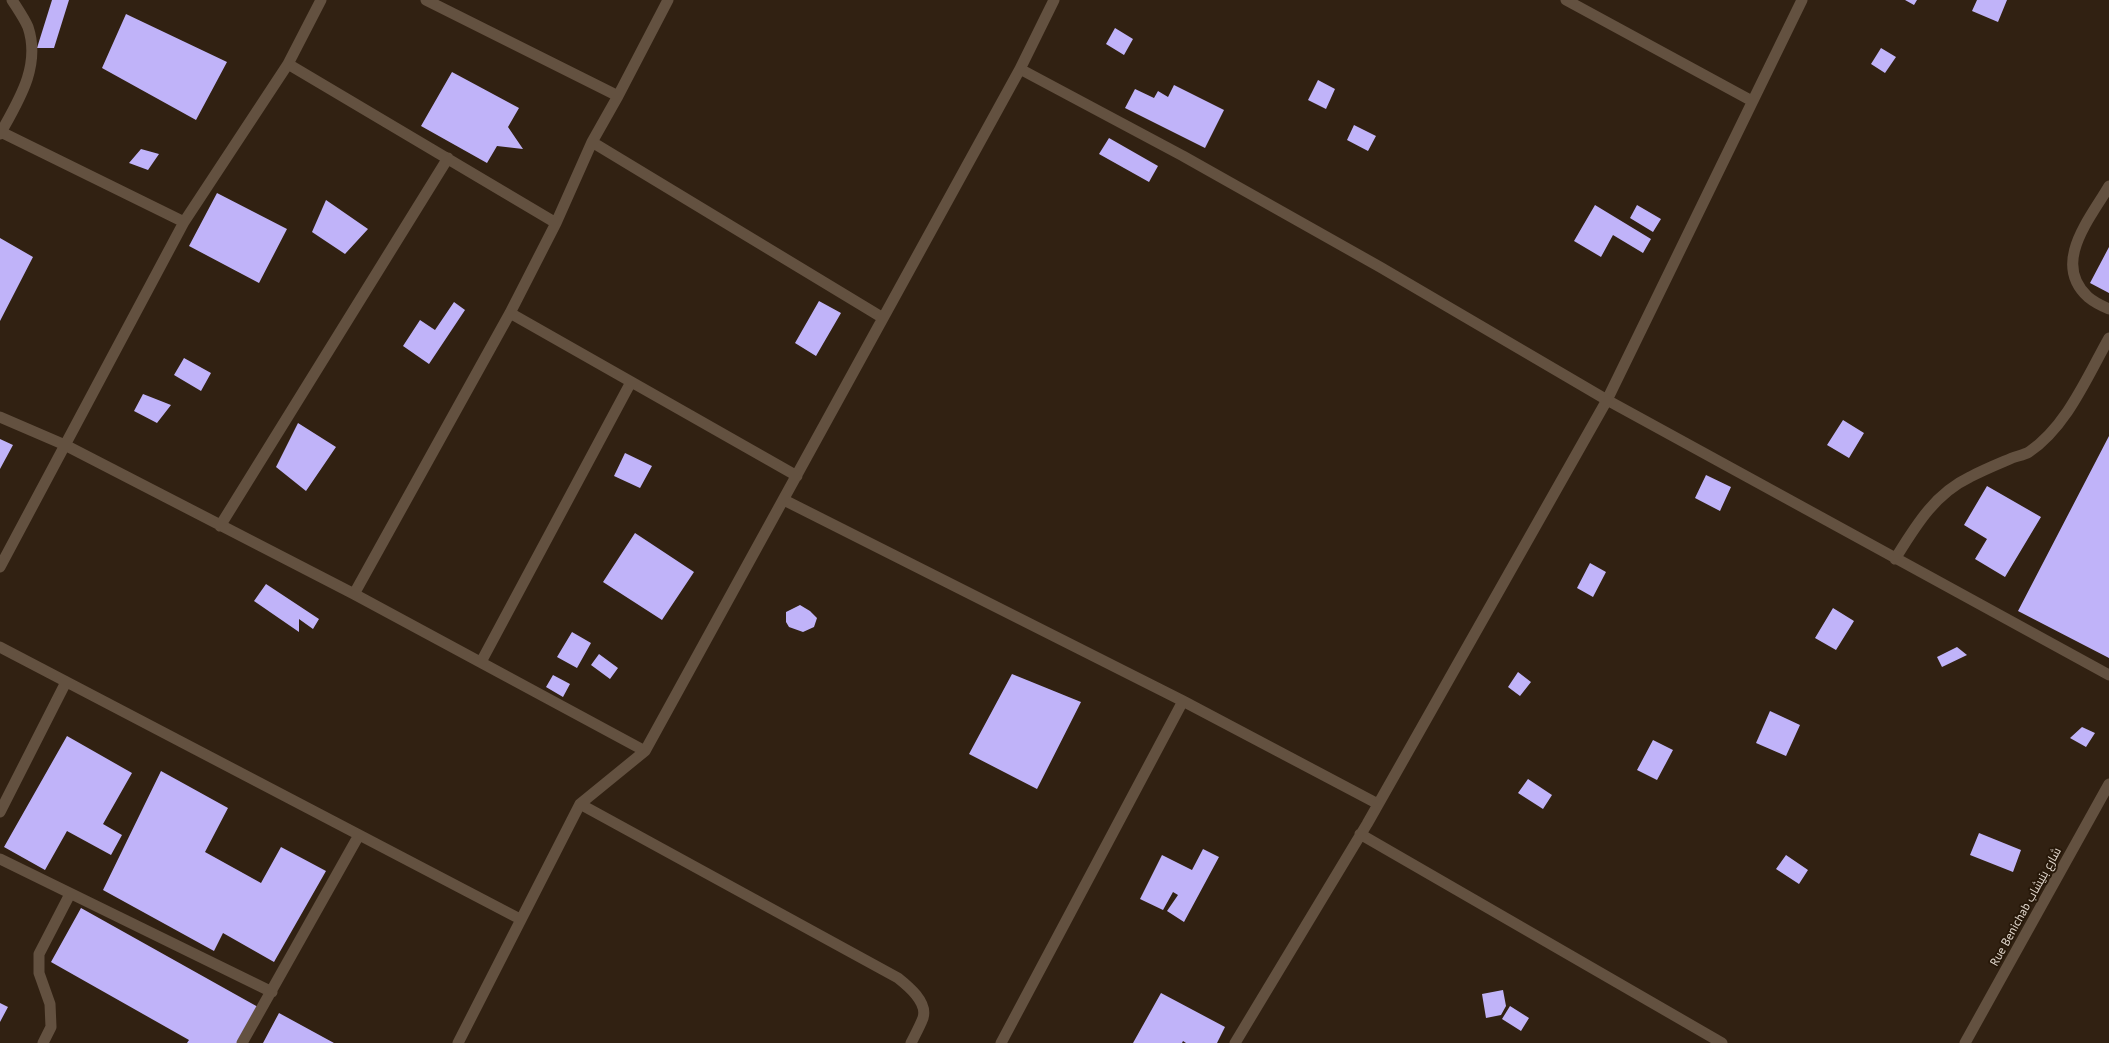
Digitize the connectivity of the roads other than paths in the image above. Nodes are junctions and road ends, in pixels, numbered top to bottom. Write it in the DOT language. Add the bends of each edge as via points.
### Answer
graph roads {
  1 [pos="12,0"];
  2 [pos="321,0"];
  3 [pos="426,0"];
  4 [pos="668,0"];
  5 [pos="1054,0"];
  6 [pos="1566,0"];
  7 [pos="1802,0"];
  8 [pos="288,64"];
  9 [pos="1020,69"];
  10 [pos="618,96"];
  11 [pos="1752,101"];
  12 [pos="0,133"];
  13 [pos="592,142"];
  14 [pos="448,158"];
  15 [pos="2109,186"];
  16 [pos="184,222"];
  17 [pos="556,223"];
  18 [pos="2109,310"];
  19 [pos="510,313"];
  20 [pos="883,318"];
  21 [pos="2109,338"];
  22 [pos="631,382"];
  23 [pos="1607,400"];
  24 [pos="0,417"];
  25 [pos="65,445"];
  26 [pos="797,476"];
  27 [pos="784,500"];
  28 [pos="220,526"];
  29 [pos="1895,559"];
  30 [pos="0,567"];
  31 [pos="354,594"];
  32 [pos="0,647"];
  33 [pos="481,662"];
  34 [pos="2109,675"];
  35 [pos="66,682"];
  36 [pos="1183,701"];
  37 [pos="645,751"];
  38 [pos="2109,784"];
  39 [pos="580,804"];
  40 [pos="1378,804"];
  41 [pos="0,812"];
  42 [pos="1360,834"];
  43 [pos="359,835"];
  44 [pos="0,859"];
  45 [pos="70,894"];
  46 [pos="520,919"];
  47 [pos="272,992"];
  48 [pos="44,1043"];
  49 [pos="242,1043"];
  50 [pos="458,1043"];
  51 [pos="911,1043"];
  52 [pos="1001,1043"];
  53 [pos="1235,1043"];
  54 [pos="1722,1043"];
  55 [pos="1965,1043"];
  1 -- 12 [label="street" via="28,26 32,52 23,92"];
  2 -- 8 [label="street"];
  3 -- 10 [label="street"];
  4 -- 10 [label="street"];
  5 -- 9 [label="street"];
  6 -- 11 [label="street"];
  7 -- 11 [label="street"];
  8 -- 14 [label="street"];
  8 -- 16 [label="street"];
  9 -- 20 [label="street"];
  9 -- 23 [label="street" via="1183,156"];
  10 -- 13 [label="street"];
  11 -- 23 [label="street"];
  12 -- 16 [label="street"];
  13 -- 17 [label="street"];
  13 -- 20 [label="street"];
  14 -- 17 [label="street"];
  14 -- 28 [label="street"];
  15 -- 18 [label="street" via="2074,246 2072,266 2074,279 2080,289 2089,298"];
  16 -- 25 [label="street"];
  17 -- 19 [label="street"];
  19 -- 22 [label="street"];
  19 -- 31 [label="street"];
  20 -- 26 [label="street"];
  21 -- 29 [label="street" via="2072,403 2045,438 2028,452 1968,477 1947,491 1919,520"];
  22 -- 26 [label="street"];
  22 -- 33 [label="street"];
  23 -- 29 [label="street"];
  23 -- 40 [label="street"];
  24 -- 25 [label="street"];
  25 -- 28 [label="street"];
  25 -- 30 [label="street"];
  26 -- 27 [label="street"];
  27 -- 36 [label="street"];
  27 -- 37 [label="street"];
  28 -- 31 [label="street"];
  29 -- 34 [label="street"];
  31 -- 33 [label="street"];
  32 -- 35 [label="street"];
  33 -- 37 [label="street"];
  35 -- 41 [label="street"];
  35 -- 43 [label="street"];
  36 -- 40 [label="street"];
  36 -- 52 [label="street"];
  37 -- 39 [label="street"];
  38 -- 55 [label="street, Rue Benichab شارع بنيشاب"];
  39 -- 46 [label="street"];
  39 -- 51 [label="street" via="912,988 921,1002 924,1016"];
  40 -- 42 [label="street"];
  42 -- 53 [label="street"];
  42 -- 54 [label="street"];
  43 -- 46 [label="street"];
  43 -- 47 [label="street"];
  44 -- 45 [label="street"];
  45 -- 47 [label="street"];
  45 -- 48 [label="street" via="39,954 40,973 50,1004 51,1027"];
  46 -- 50 [label="street"];
  47 -- 49 [label="street"];
}
